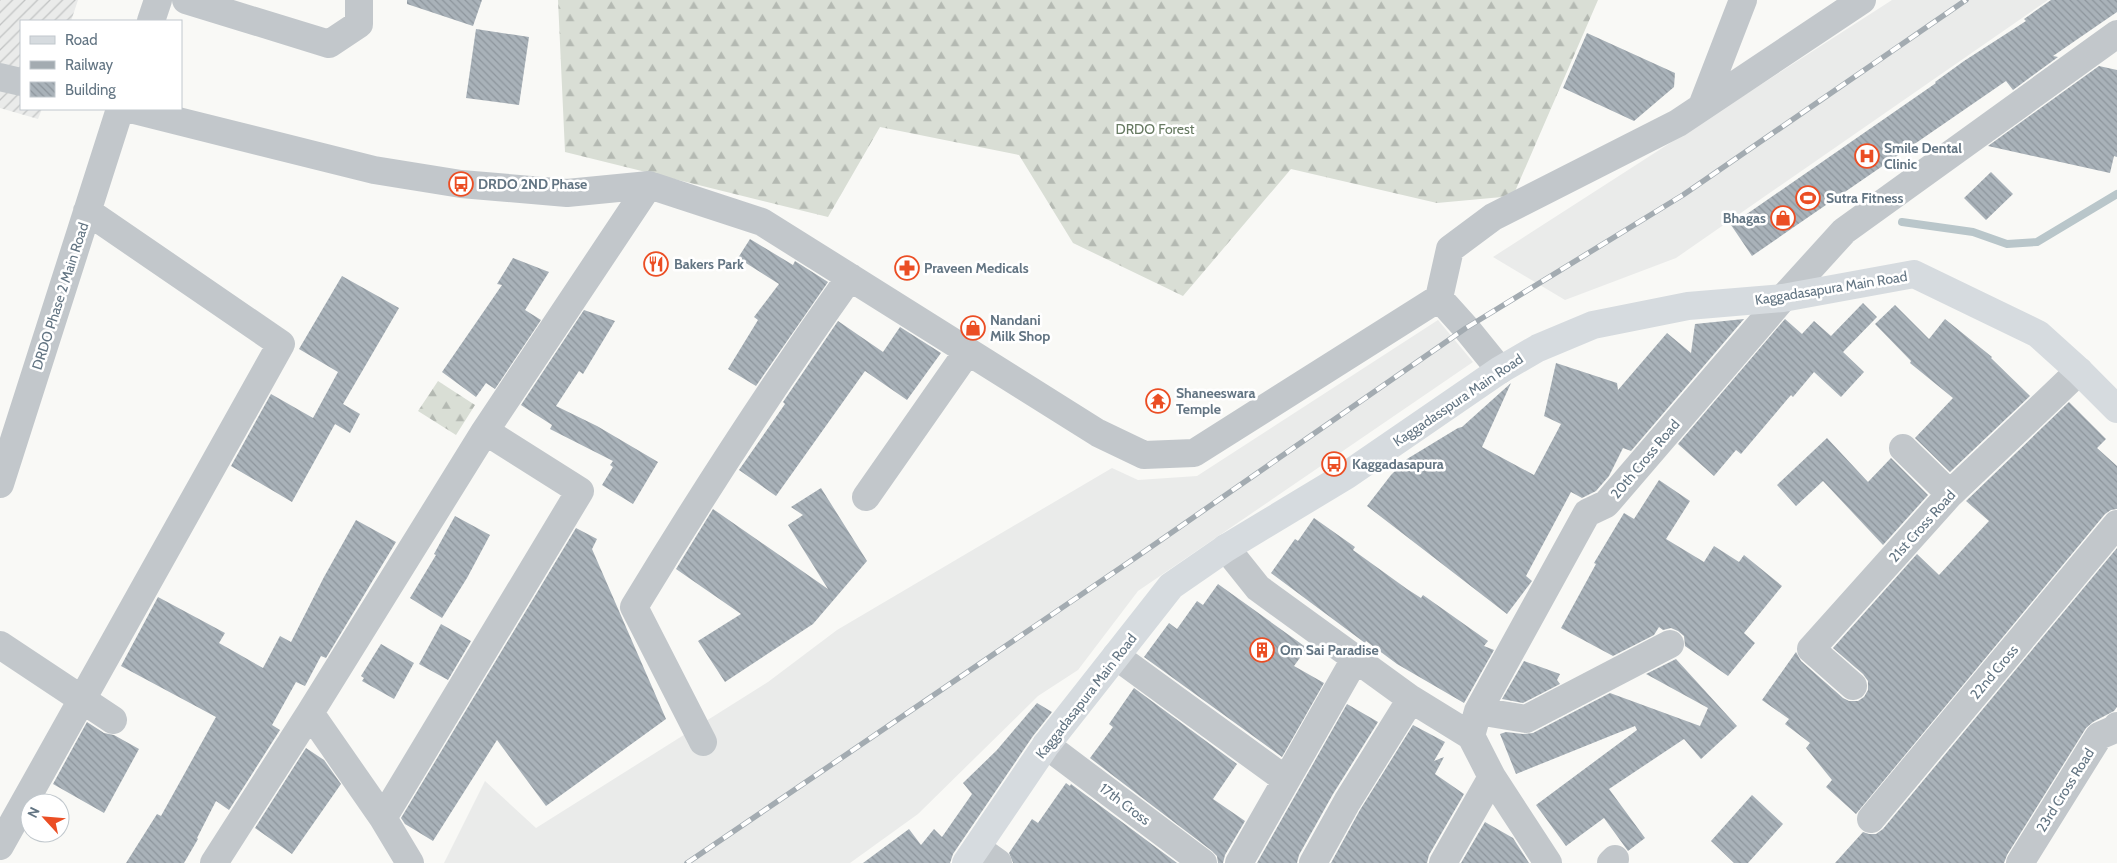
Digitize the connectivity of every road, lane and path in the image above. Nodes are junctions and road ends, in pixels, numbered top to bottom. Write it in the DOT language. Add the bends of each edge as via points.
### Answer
graph roads {
  1 [pos="158,0"];
  2 [pos="186,0"];
  3 [pos="358,0"];
  4 [pos="1743,0"];
  5 [pos="1862,0"];
  6 [pos="151,20"];
  7 [pos="2113,40"];
  8 [pos="0,77"];
  9 [pos="20,82"];
  10 [pos="1702,106"];
  11 [pos="120,110"];
  12 [pos="134,110"];
  13 [pos="648,185"];
  14 [pos="87,211"];
  15 [pos="850,278"];
  16 [pos="1438,298"];
  17 [pos="1783,298"];
  18 [pos="1593,325"];
  19 [pos="968,351"];
  20 [pos="1500,370"];
  21 [pos="2079,371"];
  22 [pos="2114,400"];
  23 [pos="485,431"];
  24 [pos="1903,448"];
  25 [pos="0,484"];
  26 [pos="1950,494"];
  27 [pos="866,497"];
  28 [pos="2117,524"];
  29 [pos="1226,548"];
  30 [pos="1670,644"];
  31 [pos="0,645"];
  32 [pos="1116,656"];
  33 [pos="1355,659"];
  34 [pos="1853,686"];
  35 [pos="1411,699"];
  36 [pos="82,700"];
  37 [pos="310,713"];
  38 [pos="113,720"];
  39 [pos="1475,723"];
  40 [pos="2117,726"];
  41 [pos="703,742"];
  42 [pos="1046,745"];
  43 [pos="1492,777"];
  44 [pos="1286,780"];
  45 [pos="383,818"];
  46 [pos="1871,819"];
  47 [pos="0,846"];
  48 [pos="981,858"];
  49 [pos="214,863"];
  50 [pos="410,863"];
  51 [pos="1203,863"];
  52 [pos="1239,863"];
  53 [pos="1313,863"];
  54 [pos="1443,863"];
  55 [pos="1548,863"];
  56 [pos="2020,863"];
  1 -- 6 [label="street"];
  2 -- 3 [label="street" via="329,44 359,24"];
  4 -- 10 [label="street"];
  5 -- 10 [label="street"];
  7 -- 17 [label="street, 20th Cross Road" via="1844,231"];
  8 -- 9 [label="street"];
  10 -- 16 [label="street" via="1678,123 1493,218 1450,249"];
  11 -- 14 [label="street, DRDO Phase 2 Main Road"];
  12 -- 13 [label="street" via="374,170 461,184 567,193"];
  13 -- 15 [label="street" via="762,222"];
  13 -- 23 [label="street"];
  14 -- 25 [label="street, DRDO Phase 2 Main Road"];
  14 -- 36 [label="street" via="281,344"];
  15 -- 19 [label="street"];
  15 -- 41 [label="street" via="812,330 634,607"];
  16 -- 19 [label="street" via="1194,453 1144,455 1098,432"];
  16 -- 20 [label="street"];
  17 -- 18 [label="main road, Kaggadasapura Main Road" via="1688,306"];
  17 -- 21 [label="main road, Kaggadasapura Main Road" via="1914,274 2038,334"];
  17 -- 39 [label="street, 20th Cross Road" via="1606,504 1587,513"];
  18 -- 20 [label="main road, Kaggadasspura Main Road" via="1538,348"];
  19 -- 27 [label="street"];
  20 -- 29 [label="main road, Kaggadasspura Main Road" via="1347,474"];
  21 -- 22 [label="main road, Kaggadasapura Main Road"];
  21 -- 26 [label="street, 21st Cross Road"];
  23 -- 37 [label="street"];
  23 -- 45 [label="street" via="580,491"];
  24 -- 26 [label="street"];
  26 -- 34 [label="street, 21st Cross Road" via="1811,649"];
  28 -- 46 [label="street, 22nd Cross"];
  29 -- 32 [label="main road, Kaggadasapura Main Road" via="1171,586"];
  29 -- 33 [label="street" via="1258,588"];
  30 -- 39 [label="street" via="1526,719"];
  31 -- 36 [label="street"];
  32 -- 42 [label="main road, Kaggadasapura Main Road"];
  32 -- 44 [label="street"];
  33 -- 35 [label="street"];
  33 -- 44 [label="street"];
  35 -- 39 [label="street"];
  35 -- 53 [label="street"];
  36 -- 38 [label="street"];
  36 -- 47 [label="street"];
  37 -- 45 [label="street"];
  37 -- 49 [label="street"];
  39 -- 43 [label="street"];
  40 -- 56 [label="street, 23rd Cross Road" via="2099,736"];
  42 -- 48 [label="main road, Kaggadasapura Main Road"];
  42 -- 51 [label="street, 17th Cross"];
  43 -- 54 [label="street"];
  43 -- 55 [label="street"];
  44 -- 52 [label="street"];
  45 -- 50 [label="street"];
}
